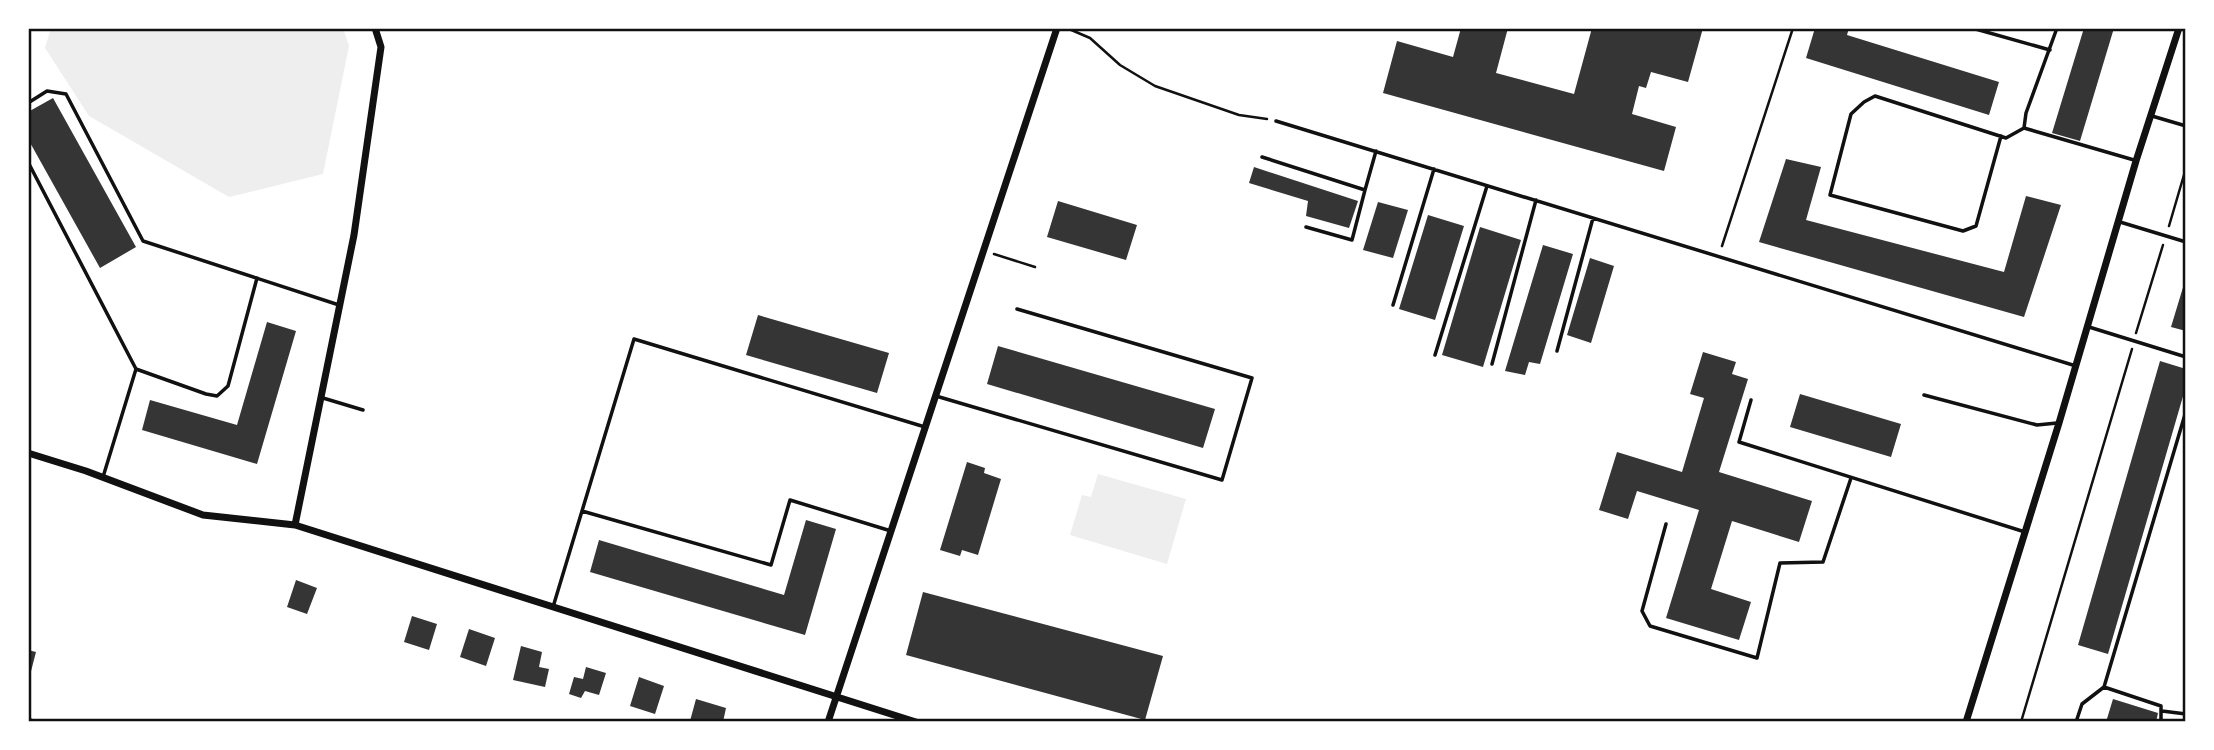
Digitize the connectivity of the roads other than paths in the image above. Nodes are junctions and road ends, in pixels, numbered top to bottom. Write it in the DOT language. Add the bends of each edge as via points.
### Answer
graph roads {
  1 [pos="375,28"];
  2 [pos="1057,28"];
  3 [pos="1972,28"];
  4 [pos="2057,28"];
  5 [pos="2179,28"];
  6 [pos="2050,50"];
  7 [pos="28,103"];
  8 [pos="2152,116"];
  9 [pos="1276,121"];
  10 [pos="2186,126"];
  11 [pos="2024,128"];
  12 [pos="2001,136"];
  13 [pos="1376,151"];
  14 [pos="1262,157"];
  15 [pos="2136,161"];
  16 [pos="28,162"];
  17 [pos="1434,169"];
  18 [pos="1488,186"];
  19 [pos="1366,190"];
  20 [pos="1536,200"];
  21 [pos="1592,218"];
  22 [pos="2118,221"];
  23 [pos="1306,227"];
  24 [pos="2186,242"];
  25 [pos="257,278"];
  26 [pos="340,305"];
  27 [pos="1393,305"];
  28 [pos="1017,309"];
  29 [pos="2087,327"];
  30 [pos="1557,351"];
  31 [pos="1435,355"];
  32 [pos="2186,357"];
  33 [pos="1492,364"];
  34 [pos="2076,366"];
  35 [pos="136,369"];
  36 [pos="1924,395"];
  37 [pos="936,396"];
  38 [pos="321,398"];
  39 [pos="1751,400"];
  40 [pos="363,410"];
  41 [pos="2186,411"];
  42 [pos="2059,423"];
  43 [pos="926,427"];
  44 [pos="28,453"];
  45 [pos="103,477"];
  46 [pos="1851,478"];
  47 [pos="582,511"];
  48 [pos="1666,524"];
  49 [pos="295,525"];
  50 [pos="891,530"];
  51 [pos="2025,532"];
  52 [pos="553,607"];
  53 [pos="2104,687"];
  54 [pos="836,696"];
  55 [pos="2162,711"];
  56 [pos="2186,714"];
  57 [pos="828,722"];
  58 [pos="916,722"];
  59 [pos="1966,722"];
  60 [pos="2076,722"];
  61 [pos="2161,722"];
  1 -- 26 [label="street" via="381,47"];
  2 -- 37 [label="street"];
  3 -- 6 [label="lane"];
  4 -- 6 [label="lane"];
  5 -- 8 [label="street"];
  6 -- 11 [label="lane"];
  7 -- 25 [label="lane" via="47,91 66,94 143,241"];
  8 -- 10 [label="lane"];
  8 -- 15 [label="street"];
  9 -- 13 [label="lane"];
  11 -- 12 [label="lane" via="2006,138"];
  11 -- 15 [label="lane"];
  12 -- 12 [label="lane" via="1875,96 1851,114 1830,195 1964,231 1976,226"];
  13 -- 17 [label="lane"];
  13 -- 19 [label="lane"];
  14 -- 19 [label="lane"];
  15 -- 22 [label="street"];
  16 -- 35 [label="lane"];
  17 -- 18 [label="lane"];
  17 -- 27 [label="lane"];
  18 -- 20 [label="lane"];
  18 -- 31 [label="lane"];
  19 -- 23 [label="lane" via="1352,240"];
  20 -- 21 [label="lane"];
  20 -- 33 [label="lane"];
  21 -- 30 [label="lane"];
  21 -- 34 [label="lane"];
  22 -- 24 [label="lane"];
  22 -- 29 [label="street"];
  25 -- 26 [label="lane"];
  25 -- 35 [label="lane" via="228,386 217,396"];
  26 -- 38 [label="street"];
  28 -- 37 [label="lane" via="1252,378 1222,480"];
  29 -- 32 [label="lane"];
  29 -- 34 [label="street"];
  34 -- 42 [label="street"];
  35 -- 45 [label="lane"];
  36 -- 42 [label="lane" via="2037,425"];
  37 -- 43 [label="street"];
  38 -- 40 [label="lane"];
  38 -- 49 [label="street"];
  39 -- 46 [label="lane" via="1739,442"];
  41 -- 53 [label="lane"];
  42 -- 51 [label="street"];
  43 -- 47 [label="lane" via="634,339"];
  43 -- 50 [label="street"];
  44 -- 45 [label="street"];
  45 -- 49 [label="street" via="203,515"];
  46 -- 48 [label="lane" via="1823,562 1780,563 1757,658 1650,626 1642,611"];
  46 -- 51 [label="lane"];
  47 -- 50 [label="lane" via="771,565 790,500"];
  47 -- 52 [label="lane"];
  49 -- 52 [label="street"];
  50 -- 54 [label="street"];
  51 -- 59 [label="street"];
  52 -- 54 [label="street"];
  53 -- 55 [label="lane" via="2161,706"];
  53 -- 60 [label="lane" via="2082,704"];
  54 -- 57 [label="street"];
  54 -- 58 [label="street"];
  55 -- 56 [label="lane"];
  55 -- 61 [label="lane"];
}
